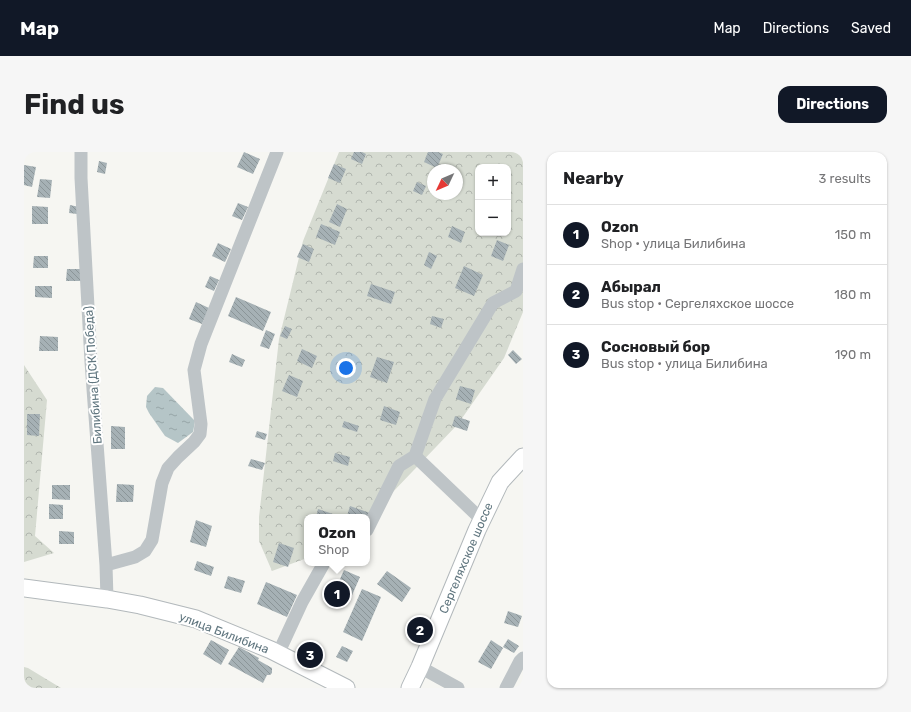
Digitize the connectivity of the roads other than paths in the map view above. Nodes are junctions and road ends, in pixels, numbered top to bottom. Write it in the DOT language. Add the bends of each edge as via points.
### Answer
graph roads {
  1 [pos="81,152"];
  2 [pos="276,152"];
  3 [pos="523,269"];
  4 [pos="519,295"];
  5 [pos="415,456"];
  6 [pos="523,457"];
  7 [pos="482,520"];
  8 [pos="370,524"];
  9 [pos="106,565"];
  10 [pos="322,566"];
  11 [pos="24,588"];
  12 [pos="107,599"];
  13 [pos="278,654"];
  14 [pos="523,658"];
  15 [pos="420,667"];
  16 [pos="346,688"];
  17 [pos="410,688"];
  18 [pos="458,688"];
  19 [pos="506,688"];
  1 -- 9 [label="street, Билибина (ДСК Победа)" via="91,362"];
  2 -- 9 [label="street" via="199,350 194,370 200,434 168,468 162,483 152,540 145,551 135,557"];
  3 -- 4 [label="street"];
  4 -- 5 [label="street" via="493,303 435,399"];
  5 -- 7 [label="street"];
  5 -- 8 [label="street" via="399,466"];
  6 -- 7 [label="main road, Сергеляхское шоссе" via="500,482"];
  7 -- 15 [label="main road, Сергеляхское шоссе"];
  9 -- 12 [label="street, Билибина (ДСК Победа)"];
  10 -- 13 [label="street"];
  11 -- 12 [label="main road, улица Билибина"];
  12 -- 13 [label="main road, улица Билибина" via="196,619"];
  13 -- 16 [label="main road, улица Билибина"];
  14 -- 19 [label="street"];
  15 -- 17 [label="main road, Сергеляхское шоссе"];
  15 -- 18 [label="street"];
}
